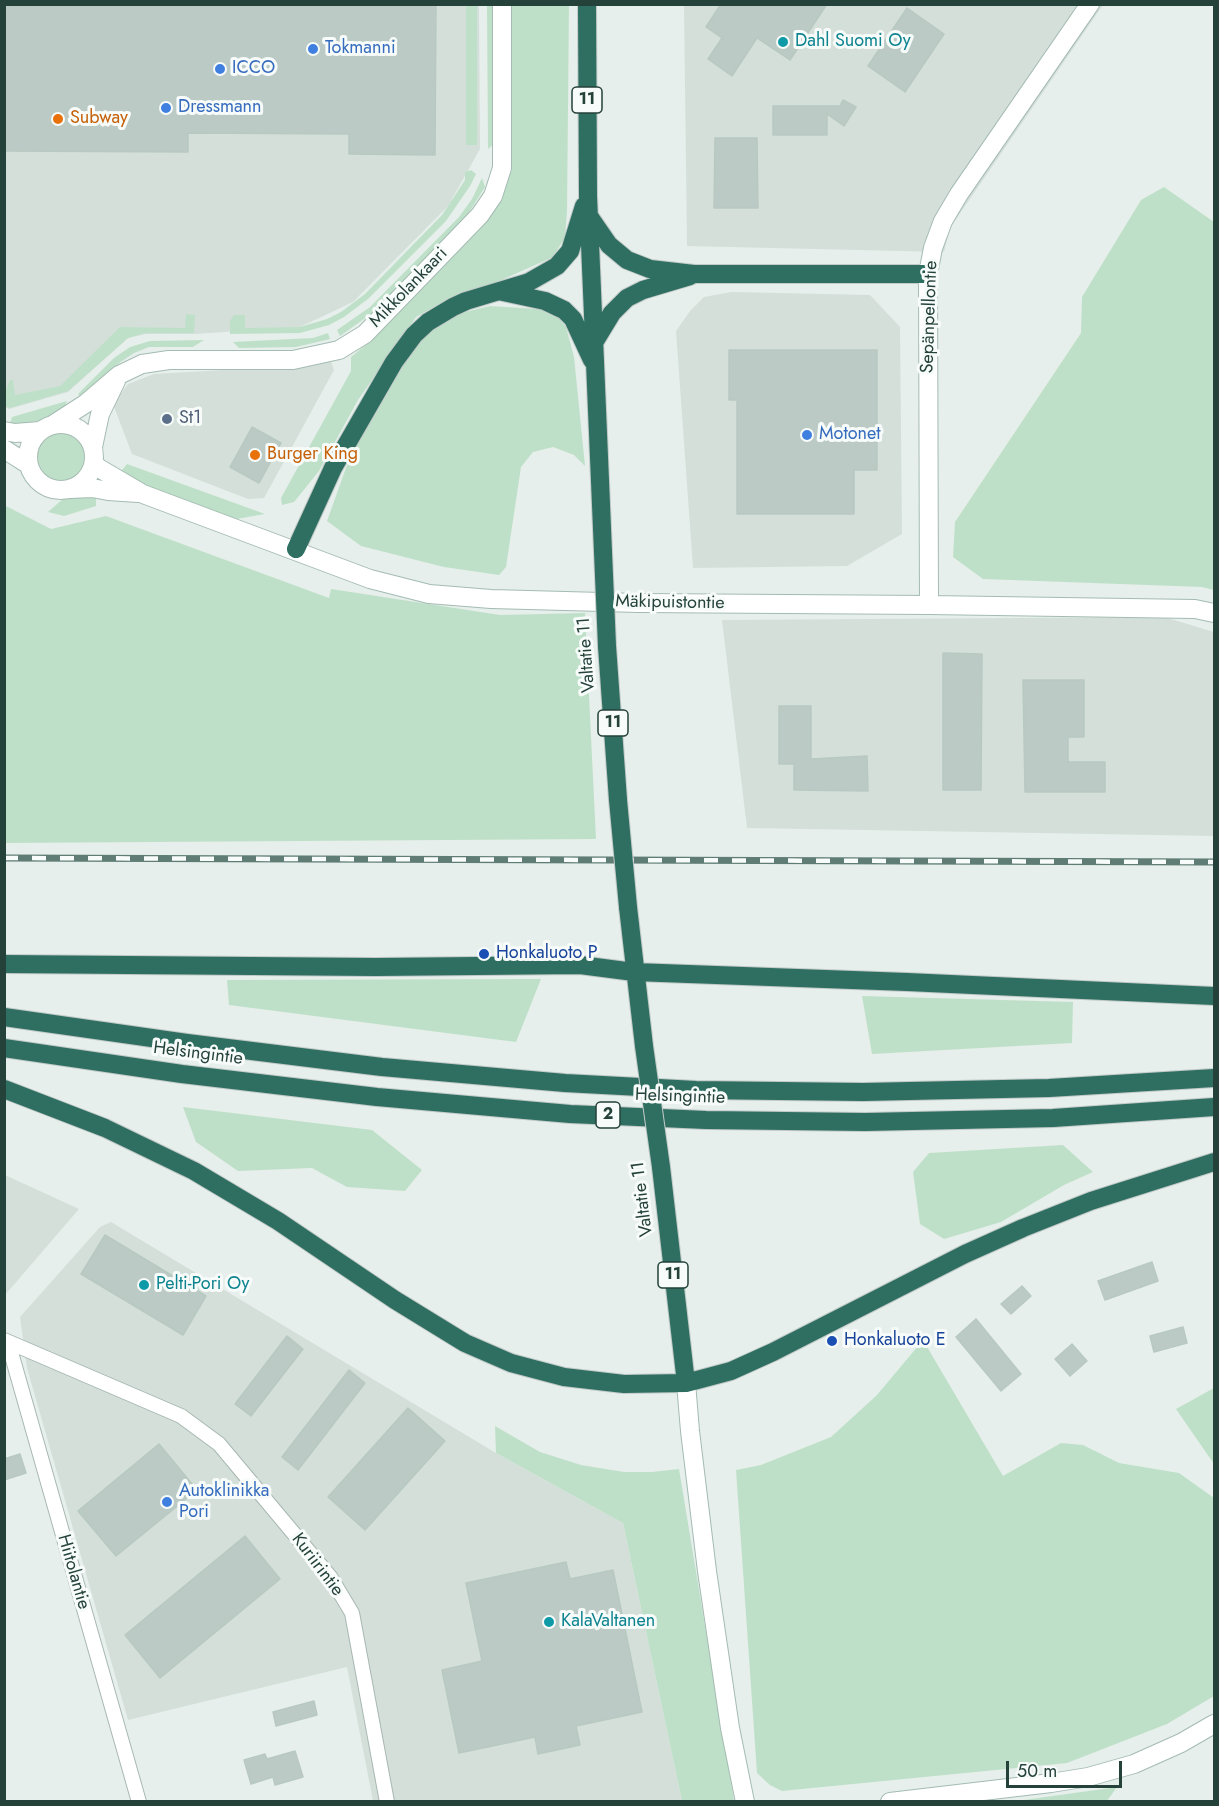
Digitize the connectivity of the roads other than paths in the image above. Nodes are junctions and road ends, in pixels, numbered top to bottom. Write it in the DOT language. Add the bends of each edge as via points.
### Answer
graph roads {
  1 [pos="502,4"];
  2 [pos="587,4"];
  3 [pos="1090,4"];
  4 [pos="588,196"];
  5 [pos="589,215"];
  6 [pos="694,274"];
  7 [pos="928,274"];
  8 [pos="501,291"];
  9 [pos="595,341"];
  10 [pos="596,370"];
  11 [pos="119,375"];
  12 [pos="47,427"];
  13 [pos="4,431"];
  14 [pos="4,449"];
  15 [pos="93,455"];
  16 [pos="29,465"];
  17 [pos="69,489"];
  18 [pos="143,494"];
  19 [pos="296,549"];
  20 [pos="929,604"];
  21 [pos="1215,613"];
  22 [pos="4,964"];
  23 [pos="634,972"];
  24 [pos="1215,996"];
  25 [pos="4,1017"];
  26 [pos="4,1048"];
  27 [pos="1215,1078"];
  28 [pos="4,1089"];
  29 [pos="1215,1107"];
  30 [pos="1215,1162"];
  31 [pos="6,1341"];
  32 [pos="686,1383"];
  33 [pos="1215,1724"];
  34 [pos="139,1802"];
  35 [pos="387,1802"];
  36 [pos="745,1802"];
  37 [pos="890,1802"];
  1 -- 11 [label="street, Mikkolankaari" via="502,168 493,196 480,215 365,334 339,350 317,356 293,360 169,360 142,364"];
  2 -- 4 [label="highway, 11"];
  3 -- 7 [label="street, Sepänpellontie" via="959,194 943,221"];
  4 -- 5 [label="highway, 11"];
  4 -- 8 [label="highway" via="565,257 546,274"];
  5 -- 6 [label="highway" via="609,245 627,260 650,269"];
  5 -- 9 [label="highway, 11"];
  6 -- 7 [label="highway"];
  6 -- 9 [label="highway" via="627,298 612,313"];
  7 -- 20 [label="street, Sepänpellontie"];
  8 -- 10 [label="highway" via="545,301 564,310 573,319"];
  8 -- 19 [label="highway" via="447,310 414,335 394,362 333,468"];
  9 -- 10 [label="highway, 11"];
  10 -- 23 [label="highway, Valtatie 11 / 11, bridge" via="607,646"];
  11 -- 12 [label="street, Mikkolankaari" via="85,404"];
  11 -- 15 [label="street" via="100,414"];
  12 -- 13 [label="street" via="15,433"];
  12 -- 15 [label="street" via="71,425 84,433"];
  12 -- 16 [label="street" via="32,440"];
  14 -- 16 [label="street"];
  15 -- 17 [label="street" via="90,473"];
  15 -- 18 [label="street, Mäkipuistontie" via="97,467"];
  16 -- 17 [label="street" via="44,485"];
  17 -- 18 [label="street, Mäkipuistontie"];
  18 -- 19 [label="street, Mäkipuistontie"];
  19 -- 20 [label="street, Mäkipuistontie" via="370,579 429,594 639,603"];
  20 -- 21 [label="street, Mäkipuistontie" via="1196,609"];
  22 -- 23 [label="highway" via="580,965"];
  23 -- 24 [label="highway"];
  23 -- 32 [label="highway, Valtatie 11 / 11, bridge"];
  25 -- 27 [label="highway, Helsingintie / 2" via="382,1067 696,1090 1049,1088"];
  26 -- 29 [label="highway, Helsingintie / 2" via="377,1097 582,1114 866,1122 1053,1118"];
  28 -- 32 [label="highway" via="105,1128 194,1171 278,1221 395,1300 465,1342 511,1363 564,1377 604,1382"];
  30 -- 32 [label="highway" via="1091,1201 1023,1228 773,1352 731,1371"];
  31 -- 34 [label="street, Hiitolantie"];
  31 -- 35 [label="street, Kuriirintie" via="181,1416 219,1444 331,1578 352,1613"];
  32 -- 36 [label="street" via="707,1571"];
  33 -- 37 [label="street" via="1134,1764 1088,1777"];
}
